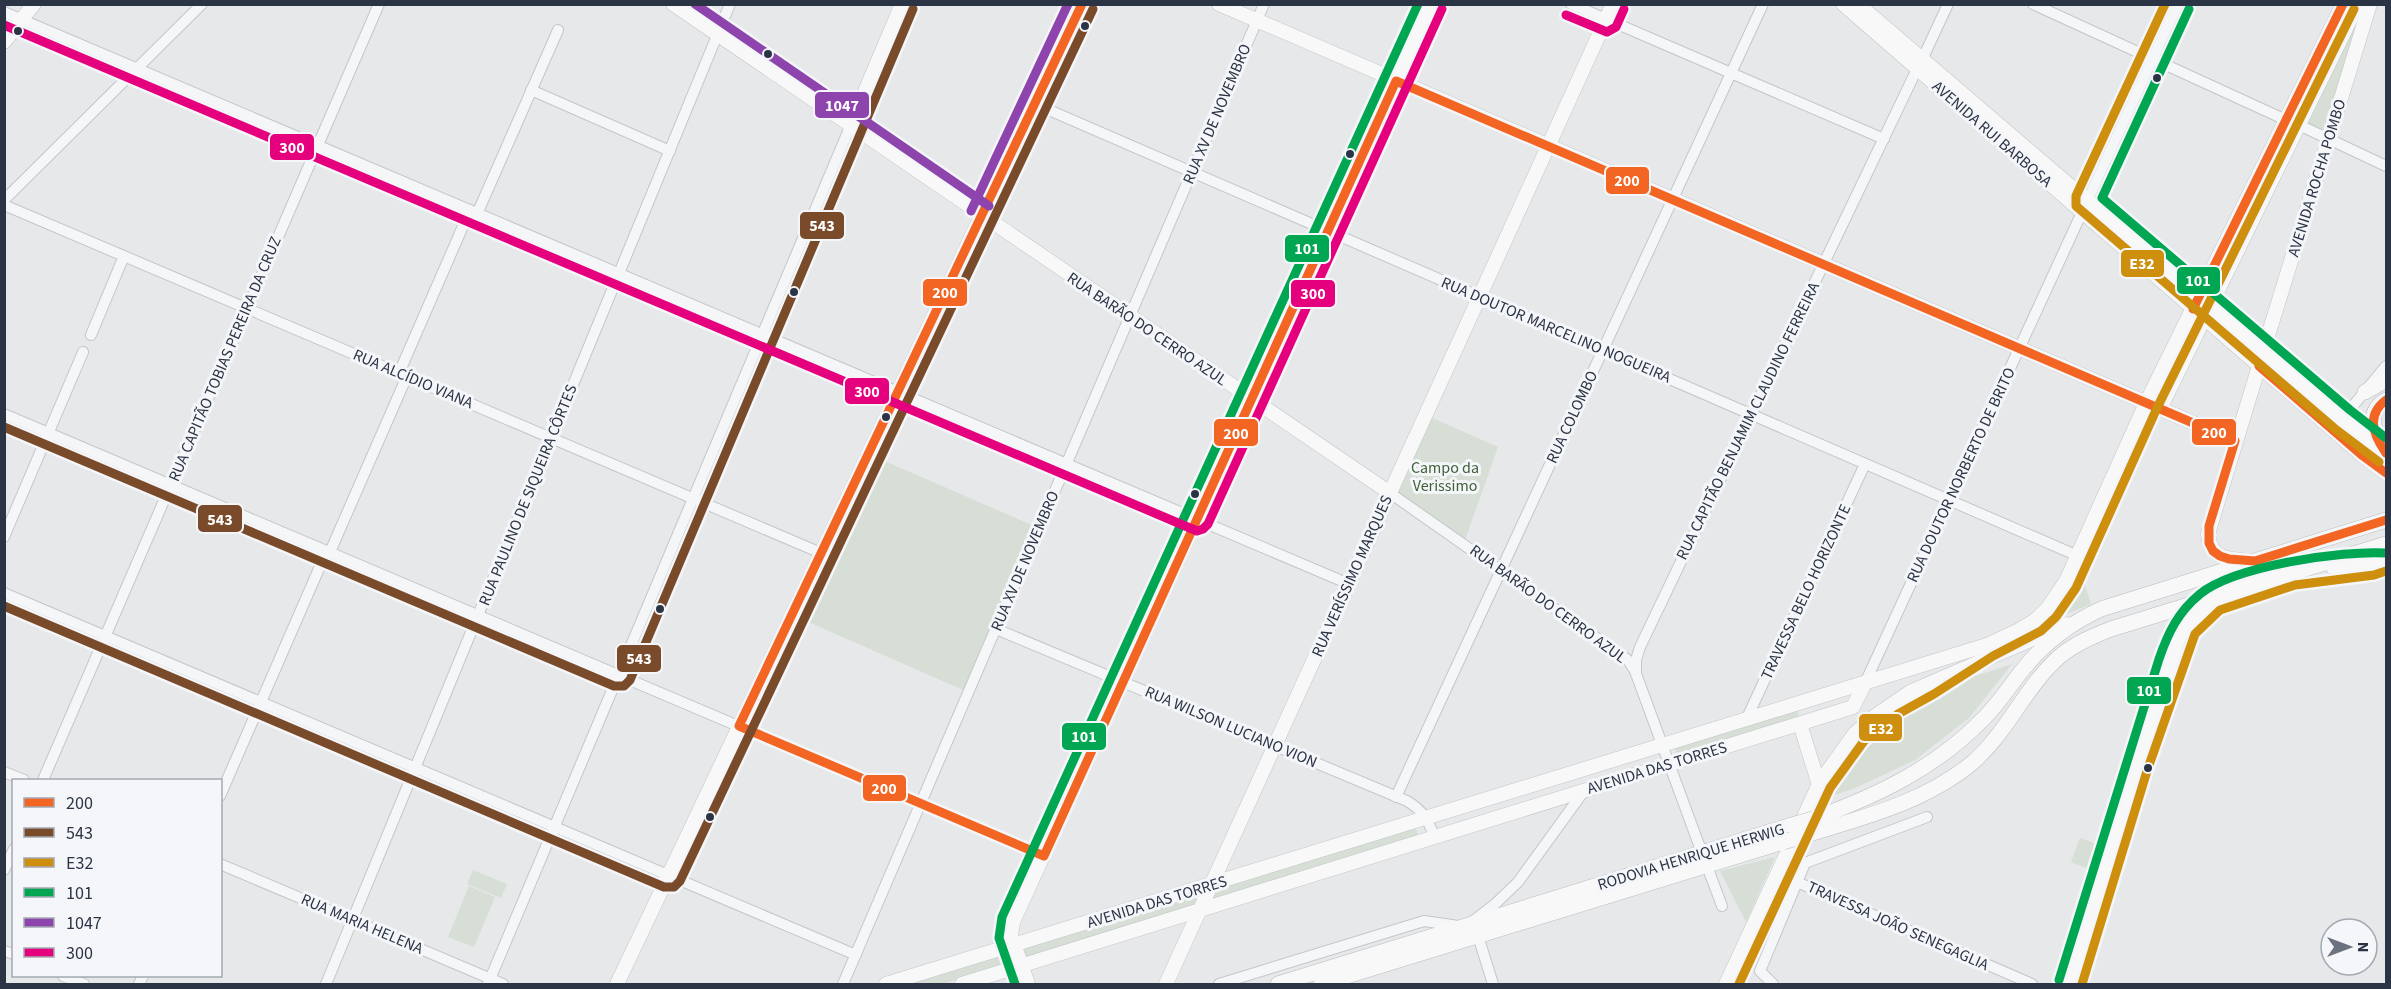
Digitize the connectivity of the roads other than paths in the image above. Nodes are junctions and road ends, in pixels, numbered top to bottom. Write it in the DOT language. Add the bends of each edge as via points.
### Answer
graph roads {
  1 [pos="34,4"];
  2 [pos="202,4"];
  3 [pos="379,4"];
  4 [pos="673,4"];
  5 [pos="730,4"];
  6 [pos="902,4"];
  7 [pos="1082,4"];
  8 [pos="1220,4"];
  9 [pos="1264,4"];
  10 [pos="1431,4"];
  11 [pos="1571,4"];
  12 [pos="1613,4"];
  13 [pos="1763,4"];
  14 [pos="1843,4"];
  15 [pos="1858,4"];
  16 [pos="1948,4"];
  17 [pos="2033,4"];
  18 [pos="2178,4"];
  19 [pos="2343,4"];
  20 [pos="2358,4"];
  21 [pos="2370,4"];
  22 [pos="4,12"];
  23 [pos="22,20"];
  24 [pos="1606,20"];
  25 [pos="1257,21"];
  26 [pos="558,30"];
  27 [pos="718,35"];
  28 [pos="4,42"];
  29 [pos="2153,59"];
  30 [pos="1920,64"];
  31 [pos="137,69"];
  32 [pos="1731,74"];
  33 [pos="1396,81"];
  34 [pos="531,90"];
  35 [pos="1035,104"];
  36 [pos="2292,122"];
  37 [pos="850,127"];
  38 [pos="1884,139"];
  39 [pos="2329,139"];
  40 [pos="318,146"];
  41 [pos="1548,146"];
  42 [pos="670,151"];
  43 [pos="2386,166"];
  44 [pos="1192,172"];
  45 [pos="4,200"];
  46 [pos="1672,200"];
  47 [pos="4,205"];
  48 [pos="2085,207"];
  49 [pos="474,212"];
  50 [pos="982,216"];
  51 [pos="1328,231"];
  52 [pos="124,256"];
  53 [pos="1823,264"];
  54 [pos="619,274"];
  55 [pos="1479,297"];
  56 [pos="248,308"];
  57 [pos="2202,308"];
  58 [pos="1130,317"];
  59 [pos="91,335"];
  60 [pos="762,335"];
  61 [pos="2019,349"];
  62 [pos="1603,351"];
  63 [pos="83,352"];
  64 [pos="2263,352"];
  65 [pos="2259,366"];
  66 [pos="2386,366"];
  67 [pos="403,374"];
  68 [pos="2386,380"];
  69 [pos="898,392"];
  70 [pos="2365,392"];
  71 [pos="1251,400"];
  72 [pos="2386,400"];
  73 [pos="2146,403"];
  74 [pos="2160,409"];
  75 [pos="4,414"];
  76 [pos="1751,415"];
  77 [pos="2342,419"];
  78 [pos="49,432"];
  79 [pos="552,438"];
  80 [pos="2235,441"];
  81 [pos="2386,453"];
  82 [pos="1067,464"];
  83 [pos="1865,464"];
  84 [pos="2386,473"];
  85 [pos="171,484"];
  86 [pos="1390,493"];
  87 [pos="693,498"];
  88 [pos="1949,500"];
  89 [pos="1197,519"];
  90 [pos="2386,520"];
  91 [pos="4,537"];
  92 [pos="2386,544"];
  93 [pos="330,552"];
  94 [pos="821,553"];
  95 [pos="2078,556"];
  96 [pos="2255,561"];
  97 [pos="2382,562"];
  98 [pos="1501,570"];
  99 [pos="2292,573"];
  100 [pos="1349,584"];
  101 [pos="4,593"];
  102 [pos="2214,598"];
  103 [pos="478,615"];
  104 [pos="2081,618"];
  105 [pos="996,629"];
  106 [pos="106,636"];
  107 [pos="1642,643"];
  108 [pos="1988,645"];
  109 [pos="1615,650"];
  110 [pos="1636,674"];
  111 [pos="619,675"];
  112 [pos="1123,682"];
  113 [pos="1865,683"];
  114 [pos="1927,684"];
  115 [pos="261,702"];
  116 [pos="1802,703"];
  117 [pos="1746,720"];
  118 [pos="1804,723"];
  119 [pos="739,726"];
  120 [pos="1275,746"];
  121 [pos="1663,746"];
  122 [pos="1670,764"];
  123 [pos="415,768"];
  124 [pos="4,772"];
  125 [pos="22,779"];
  126 [pos="43,779"];
  127 [pos="1819,785"];
  128 [pos="222,791"];
  129 [pos="1584,791"];
  130 [pos="1396,796"];
  131 [pos="921,804"];
  132 [pos="1927,817"];
  133 [pos="1427,819"];
  134 [pos="554,827"];
  135 [pos="1435,838"];
  136 [pos="12,853"];
  137 [pos="1044,856"];
  138 [pos="1705,859"];
  139 [pos="222,865"];
  140 [pos="4,870"];
  141 [pos="669,876"];
  142 [pos="1797,882"];
  143 [pos="1212,885"];
  144 [pos="1722,906"];
  145 [pos="1200,910"];
  146 [pos="352,920"];
  147 [pos="1464,927"];
  148 [pos="1478,936"];
  149 [pos="1014,945"];
  150 [pos="856,955"];
  151 [pos="1022,966"];
  152 [pos="68,977"];
  153 [pos="489,982"];
  154 [pos="1339,982"];
  155 [pos="84,984"];
  156 [pos="326,984"];
  157 [pos="503,984"];
  158 [pos="617,984"];
  159 [pos="843,984"];
  160 [pos="886,984"];
  161 [pos="962,984"];
  162 [pos="1028,984"];
  163 [pos="1166,984"];
  164 [pos="1219,984"];
  165 [pos="1278,984"];
  166 [pos="1321,984"];
  167 [pos="1493,984"];
  168 [pos="1726,984"];
  169 [pos="1773,984"];
  170 [pos="2032,984"];
  171 [pos="2070,984"];
  1 -- 23 [label="main road"];
  2 -- 31 [label="street"];
  3 -- 40 [label="street, RUA CAPITÃO TOBIAS PEREIRA DA CRUZ"];
  4 -- 27 [label="main road, RUA BARÃO DO CERRO AZUL"];
  5 -- 27 [label="street, RUA PAULINO DE SIQUEIRA CÔRTES"];
  6 -- 37 [label="main road"];
  7 -- 35 [label="main road"];
  8 -- 25 [label="main road"];
  9 -- 25 [label="street, RUA XV DE NOVEMBRO"];
  10 -- 33 [label="main road"];
  11 -- 24 [label="street"];
  12 -- 24 [label="main road, RUA VERÍSSIMO MARQUES"];
  13 -- 32 [label="street, RUA COLOMBO"];
  14 -- 30 [label="main road, AVENIDA RUI BARBOSA"];
  15 -- 30 [label="main road, AVENIDA RUI BARBOSA"];
  16 -- 30 [label="street, RUA CAPITÃO BENJAMIM CLAUDINO FERREIRA"];
  17 -- 29 [label="street"];
  18 -- 29 [label="street, RUA DOUTOR NORBERTO DE BRITO"];
  19 -- 36 [label="main road"];
  20 -- 36 [label="main road"];
  21 -- 39 [label="main road, AVENIDA ROCHA POMBO"];
  22 -- 23 [label="street"];
  23 -- 28 [label="main road"];
  23 -- 31 [label="street"];
  24 -- 32 [label="street"];
  24 -- 41 [label="main road, RUA VERÍSSIMO MARQUES"];
  25 -- 33 [label="main road"];
  25 -- 44 [label="street, RUA XV DE NOVEMBRO"];
  26 -- 34 [label="street"];
  27 -- 37 [label="main road, RUA BARÃO DO CERRO AZUL"];
  27 -- 42 [label="street, RUA PAULINO DE SIQUEIRA CÔRTES"];
  29 -- 36 [label="street"];
  29 -- 48 [label="street, RUA DOUTOR NORBERTO DE BRITO"];
  30 -- 38 [label="street, RUA CAPITÃO BENJAMIM CLAUDINO FERREIRA"];
  30 -- 48 [label="main road, AVENIDA RUI BARBOSA"];
  31 -- 40 [label="street"];
  31 -- 45 [label="street"];
  32 -- 38 [label="street"];
  32 -- 46 [label="street, RUA COLOMBO"];
  33 -- 41 [label="main road"];
  33 -- 51 [label="main road"];
  34 -- 42 [label="street"];
  34 -- 49 [label="street"];
  35 -- 44 [label="street, RUA DOUTOR MARCELINO NOGUEIRA"];
  35 -- 50 [label="main road"];
  36 -- 39 [label="street"];
  36 -- 57 [label="main road"];
  37 -- 50 [label="main road, RUA BARÃO DO CERRO AZUL"];
  37 -- 60 [label="street"];
  38 -- 53 [label="street, RUA CAPITÃO BENJAMIM CLAUDINO FERREIRA"];
  39 -- 43 [label="street"];
  39 -- 64 [label="main road, AVENIDA ROCHA POMBO"];
  40 -- 49 [label="street"];
  40 -- 56 [label="street, RUA CAPITÃO TOBIAS PEREIRA DA CRUZ"];
  41 -- 46 [label="main road"];
  41 -- 55 [label="main road, RUA VERÍSSIMO MARQUES"];
  42 -- 54 [label="street, RUA PAULINO DE SIQUEIRA CÔRTES"];
  44 -- 51 [label="street, RUA DOUTOR MARCELINO NOGUEIRA"];
  44 -- 58 [label="street, RUA XV DE NOVEMBRO"];
  46 -- 53 [label="main road"];
  46 -- 62 [label="street, RUA COLOMBO"];
  47 -- 52 [label="street, RUA ALCÍDIO VIANA"];
  48 -- 57 [label="main road, AVENIDA RUI BARBOSA"];
  48 -- 61 [label="street, RUA DOUTOR NORBERTO DE BRITO"];
  49 -- 54 [label="street"];
  49 -- 67 [label="street"];
  50 -- 58 [label="main road, RUA BARÃO DO CERRO AZUL"];
  50 -- 69 [label="main road"];
  51 -- 55 [label="street, RUA DOUTOR MARCELINO NOGUEIRA"];
  51 -- 71 [label="main road"];
  52 -- 56 [label="street, RUA ALCÍDIO VIANA"];
  52 -- 59 [label="street"];
  53 -- 61 [label="main road"];
  53 -- 76 [label="street, RUA CAPITÃO BENJAMIM CLAUDINO FERREIRA"];
  54 -- 60 [label="street"];
  54 -- 79 [label="street, RUA PAULINO DE SIQUEIRA CÔRTES"];
  55 -- 62 [label="street, RUA DOUTOR MARCELINO NOGUEIRA"];
  55 -- 86 [label="main road, RUA VERÍSSIMO MARQUES"];
  56 -- 67 [label="street, RUA ALCÍDIO VIANA"];
  56 -- 85 [label="street, RUA CAPITÃO TOBIAS PEREIRA DA CRUZ"];
  57 -- 64 [label="main road, AVENIDA RUI BARBOSA"];
  57 -- 65 [label="main road, AVENIDA RUI BARBOSA"];
  57 -- 73 [label="main road"];
  57 -- 74 [label="main road"];
  58 -- 71 [label="main road, RUA BARÃO DO CERRO AZUL"];
  58 -- 82 [label="street, RUA XV DE NOVEMBRO"];
  60 -- 69 [label="street"];
  60 -- 87 [label="street"];
  61 -- 73 [label="main road"];
  61 -- 88 [label="street, RUA DOUTOR NORBERTO DE BRITO"];
  62 -- 76 [label="street, RUA DOUTOR MARCELINO NOGUEIRA"];
  62 -- 98 [label="street, RUA COLOMBO"];
  63 -- 78 [label="street"];
  64 -- 77 [label="main road, AVENIDA RUI BARBOSA"];
  65 -- 80 [label="main road"];
  65 -- 84 [label="main road, AVENIDA RUI BARBOSA"];
  66 -- 70 [label="street"];
  67 -- 79 [label="street, RUA ALCÍDIO VIANA"];
  67 -- 93 [label="street"];
  68 -- 70 [label="highway"];
  69 -- 82 [label="street"];
  69 -- 94 [label="main road"];
  70 -- 77 [label="street"];
  71 -- 86 [label="main road, RUA BARÃO DO CERRO AZUL"];
  71 -- 89 [label="main road"];
  72 -- 81 [label="highway" via="2372,419"];
  73 -- 74 [label="main road"];
  73 -- 95 [label="main road"];
  74 -- 80 [label="main road"];
  75 -- 78 [label="street"];
  76 -- 83 [label="street, RUA DOUTOR MARCELINO NOGUEIRA"];
  76 -- 107 [label="street, RUA CAPITÃO BENJAMIM CLAUDINO FERREIRA"];
  77 -- 81 [label="main road, AVENIDA RUI BARBOSA"];
  78 -- 85 [label="street"];
  78 -- 91 [label="street"];
  79 -- 87 [label="street, RUA ALCÍDIO VIANA"];
  79 -- 103 [label="street, RUA PAULINO DE SIQUEIRA CÔRTES"];
  80 -- 96 [label="main road" via="2209,526 2209,543 2220,556"];
  82 -- 89 [label="street"];
  82 -- 105 [label="street, RUA XV DE NOVEMBRO"];
  83 -- 88 [label="street, RUA DOUTOR MARCELINO NOGUEIRA"];
  83 -- 117 [label="street, TRAVESSA BELO HORIZONTE"];
  85 -- 93 [label="street"];
  85 -- 106 [label="street, RUA CAPITÃO TOBIAS PEREIRA DA CRUZ"];
  86 -- 98 [label="street, RUA BARÃO DO CERRO AZUL"];
  86 -- 100 [label="main road, RUA VERÍSSIMO MARQUES"];
  87 -- 94 [label="street, RUA ALCÍDIO VIANA"];
  87 -- 111 [label="street"];
  88 -- 95 [label="street, RUA DOUTOR MARCELINO NOGUEIRA"];
  88 -- 113 [label="street, RUA DOUTOR NORBERTO DE BRITO"];
  89 -- 100 [label="street"];
  89 -- 112 [label="main road"];
  90 -- 96 [label="highway"];
  92 -- 99 [label="highway"];
  93 -- 103 [label="street"];
  93 -- 115 [label="street" via="321,564"];
  94 -- 119 [label="main road"];
  95 -- 108 [label="main road" via="2047,609 2019,630"];
  96 -- 104 [label="highway"];
  97 -- 99 [label="highway"];
  98 -- 109 [label="street, RUA BARÃO DO CERRO AZUL"];
  98 -- 130 [label="street, RUA COLOMBO"];
  99 -- 102 [label="highway"];
  100 -- 120 [label="main road, RUA VERÍSSIMO MARQUES"];
  101 -- 106 [label="street"];
  102 -- 138 [label="highway, RODOVIA HENRIQUE HERWIG, bridge" via="2111,629 2070,649 2038,680 1996,740 1931,791 1783,842"];
  102 -- 171 [label="main road" via="2189,621 2180,637"];
  103 -- 111 [label="street"];
  103 -- 123 [label="street, RUA PAULINO DE SIQUEIRA CÔRTES"];
  104 -- 114 [label="main road"];
  104 -- 138 [label="highway, RODOVIA HENRIQUE HERWIG, bridge" via="2041,649 1984,718 1952,748 1890,787"];
  105 -- 112 [label="street, RUA WILSON LUCIANO VION"];
  105 -- 131 [label="street, RUA XV DE NOVEMBRO"];
  106 -- 115 [label="street"];
  106 -- 126 [label="street, RUA CAPITÃO TOBIAS PEREIRA DA CRUZ"];
  107 -- 109 [label="street"];
  107 -- 110 [label="street, RUA CAPITÃO BENJAMIM CLAUDINO FERREIRA"];
  108 -- 113 [label="main road, AVENIDA DAS TORRES"];
  108 -- 114 [label="main road"];
  109 -- 110 [label="street, RUA BARÃO DO CERRO AZUL" via="1628,660"];
  110 -- 121 [label="street, RUA BARÃO DO CERRO AZUL"];
  111 -- 119 [label="street"];
  111 -- 134 [label="street"];
  112 -- 120 [label="street, RUA WILSON LUCIANO VION"];
  112 -- 137 [label="main road"];
  113 -- 116 [label="main road, AVENIDA DAS TORRES"];
  113 -- 118 [label="main road, AVENIDA DAS TORRES" via="1853,707"];
  114 -- 127 [label="main road" via="1891,704 1854,733"];
  115 -- 123 [label="street"];
  115 -- 128 [label="street"];
  116 -- 117 [label="main road, AVENIDA DAS TORRES"];
  116 -- 118 [label="main road"];
  117 -- 121 [label="main road, AVENIDA DAS TORRES"];
  118 -- 122 [label="main road, AVENIDA DAS TORRES"];
  118 -- 127 [label="main road"];
  119 -- 131 [label="street"];
  119 -- 141 [label="main road"];
  120 -- 130 [label="street, RUA WILSON LUCIANO VION"];
  120 -- 143 [label="main road, RUA VERÍSSIMO MARQUES"];
  121 -- 122 [label="street, RUA BARÃO DO CERRO AZUL"];
  121 -- 133 [label="main road, AVENIDA DAS TORRES"];
  122 -- 129 [label="main road, AVENIDA DAS TORRES"];
  122 -- 138 [label="street, RUA BARÃO DO CERRO AZUL"];
  123 -- 134 [label="street"];
  123 -- 146 [label="street, RUA PAULINO DE SIQUEIRA CÔRTES"];
  124 -- 125 [label="street"];
  127 -- 168 [label="main road"];
  129 -- 135 [label="main road, AVENIDA DAS TORRES"];
  129 -- 147 [label="street" via="1518,882"];
  130 -- 133 [label="street, RUA WILSON LUCIANO VION" via="1414,805"];
  131 -- 137 [label="street"];
  131 -- 150 [label="street, RUA XV DE NOVEMBRO"];
  132 -- 142 [label="street" via="1805,863"];
  133 -- 135 [label="street"];
  133 -- 143 [label="main road, AVENIDA DAS TORRES"];
  134 -- 141 [label="street"];
  134 -- 153 [label="street"];
  135 -- 145 [label="main road, AVENIDA DAS TORRES"];
  136 -- 140 [label="street"];
  137 -- 149 [label="main road" via="1013,922"];
  138 -- 144 [label="street, RUA BARÃO DO CERRO AZUL"];
  138 -- 147 [label="highway, RODOVIA HENRIQUE HERWIG"];
  138 -- 148 [label="highway, RODOVIA HENRIQUE HERWIG"];
  139 -- 146 [label="street, RUA MARIA HELENA"];
  141 -- 150 [label="street"];
  141 -- 158 [label="main road"];
  142 -- 169 [label="street" via="1761,971"];
  142 -- 170 [label="street, TRAVESSA JOÃO SENEGAGLIA"];
  143 -- 145 [label="main road, RUA VERÍSSIMO MARQUES"];
  143 -- 149 [label="main road, AVENIDA DAS TORRES"];
  145 -- 151 [label="main road, AVENIDA DAS TORRES"];
  145 -- 163 [label="main road, RUA VERÍSSIMO MARQUES"];
  146 -- 153 [label="street, RUA MARIA HELENA"];
  146 -- 156 [label="street, RUA PAULINO DE SIQUEIRA CÔRTES"];
  147 -- 164 [label="street" via="1424,921"];
  147 -- 165 [label="highway, RODOVIA HENRIQUE HERWIG"];
  148 -- 154 [label="highway, RODOVIA HENRIQUE HERWIG"];
  148 -- 167 [label="street"];
  149 -- 151 [label="main road"];
  149 -- 160 [label="main road, AVENIDA DAS TORRES"];
  150 -- 159 [label="street, RUA XV DE NOVEMBRO"];
  151 -- 161 [label="main road, AVENIDA DAS TORRES"];
  151 -- 162 [label="main road"];
  152 -- 155 [label="street"];
  153 -- 157 [label="street, RUA MARIA HELENA"];
  154 -- 166 [label="highway, RODOVIA HENRIQUE HERWIG"];
}
